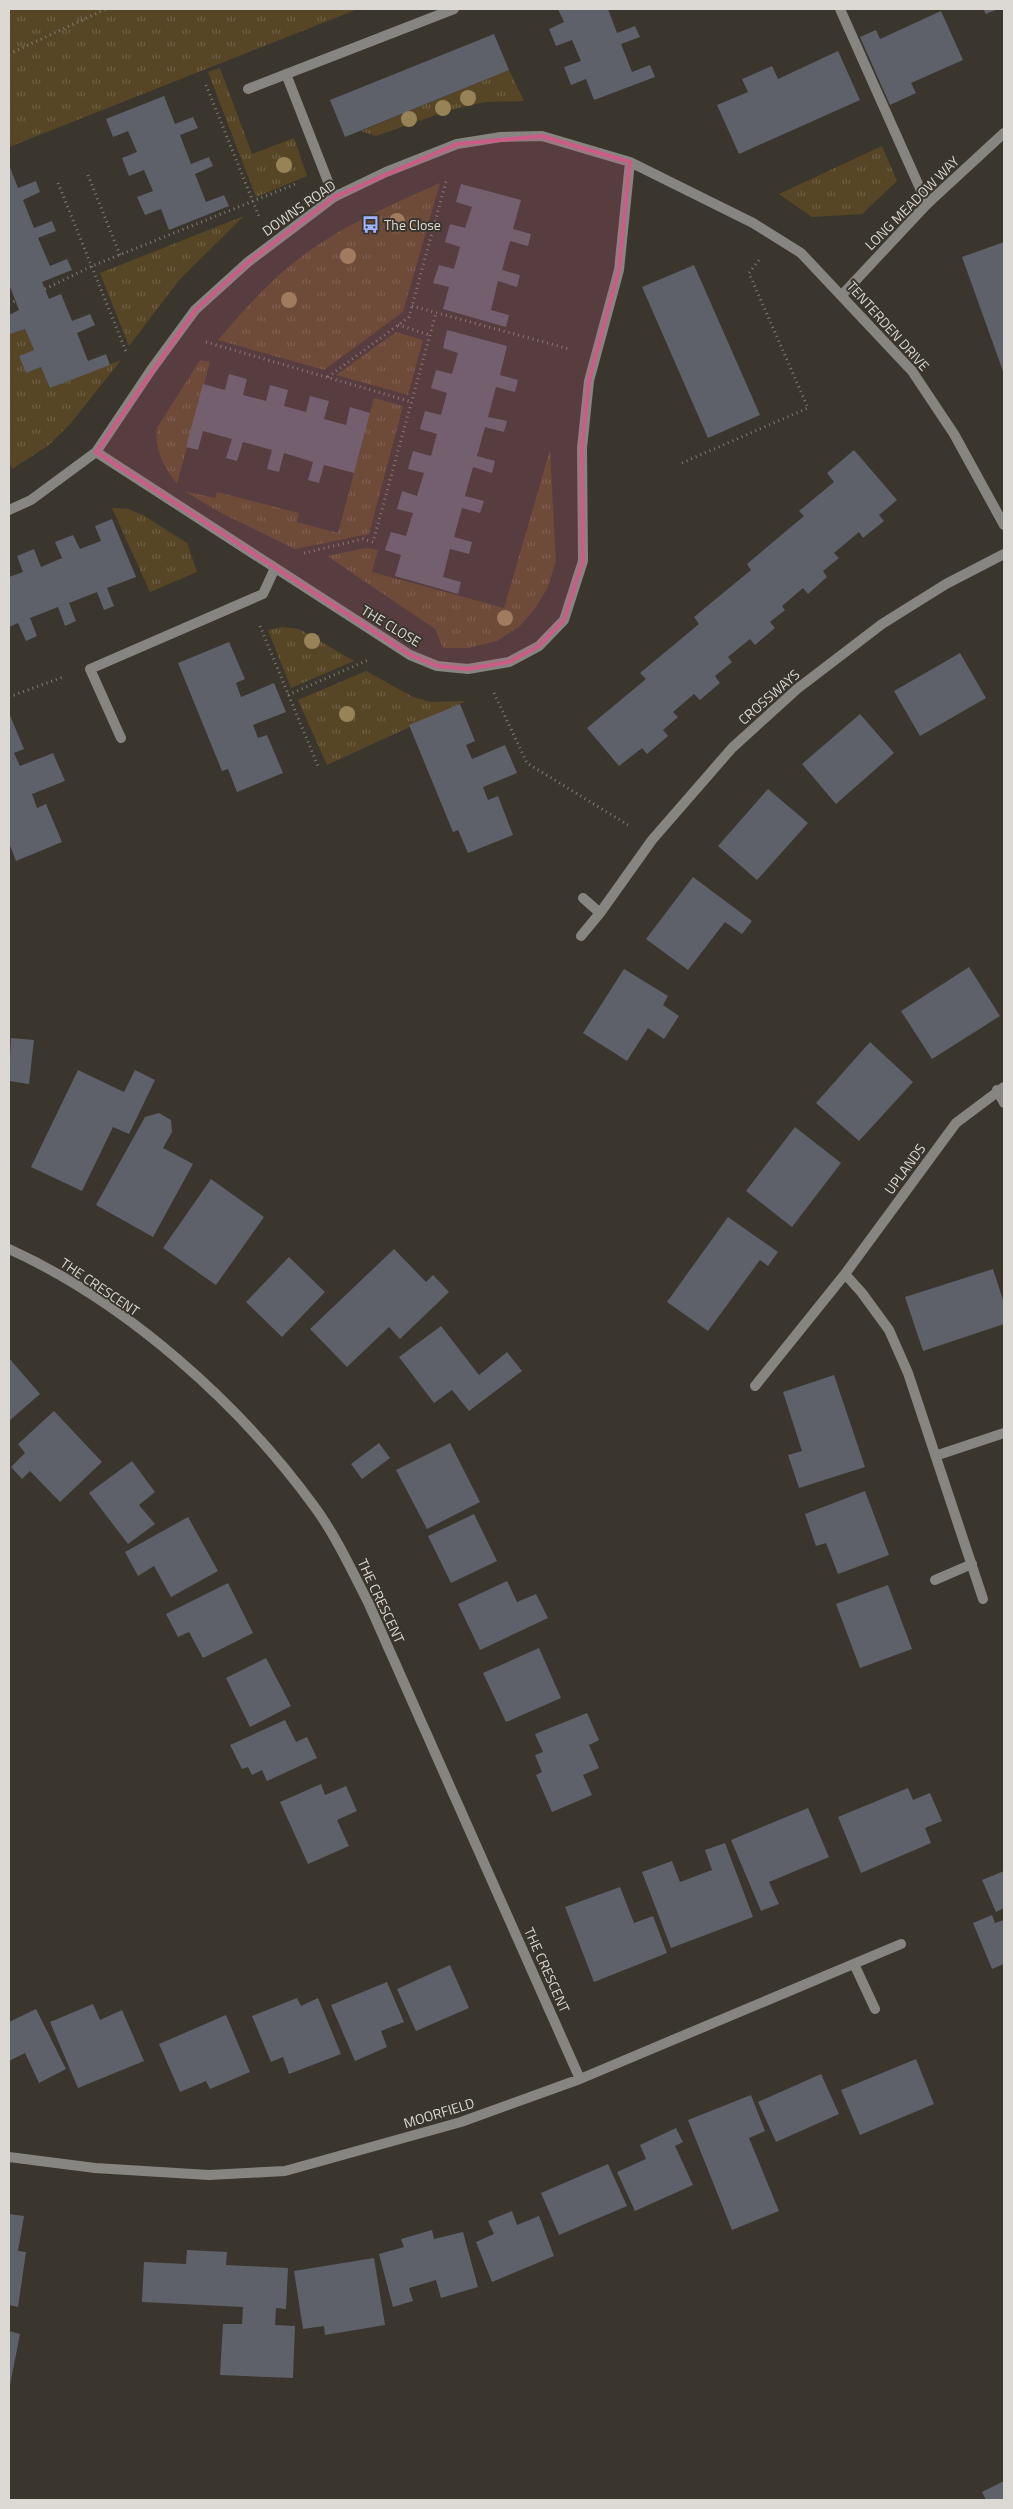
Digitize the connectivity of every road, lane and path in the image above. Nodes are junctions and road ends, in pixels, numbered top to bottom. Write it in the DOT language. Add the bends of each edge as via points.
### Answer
graph roads {
  1 [pos="106,9"];
  2 [pos="454,9"];
  3 [pos="840,9"];
  4 [pos="9,54"];
  5 [pos="286,74"];
  6 [pos="206,85"];
  7 [pos="248,88"];
  8 [pos="1004,133"];
  9 [pos="457,144"];
  10 [pos="630,162"];
  11 [pos="324,172"];
  12 [pos="88,175"];
  13 [pos="58,183"];
  14 [pos="334,197"];
  15 [pos="253,202"];
  16 [pos="927,204"];
  17 [pos="753,223"];
  18 [pos="775,237"];
  19 [pos="270,246"];
  20 [pos="120,255"];
  21 [pos="92,266"];
  22 [pos="45,289"];
  23 [pos="842,295"];
  24 [pos="15,301"];
  25 [pos="9,304"];
  26 [pos="412,306"];
  27 [pos="436,313"];
  28 [pos="397,325"];
  29 [pos="177,334"];
  30 [pos="430,335"];
  31 [pos="596,356"];
  32 [pos="328,377"];
  33 [pos="140,386"];
  34 [pos="412,402"];
  35 [pos="96,452"];
  36 [pos="682,463"];
  37 [pos="9,510"];
  38 [pos="1004,525"];
  39 [pos="1004,554"];
  40 [pos="271,565"];
  41 [pos="249,600"];
  42 [pos="396,648"];
  43 [pos="481,666"];
  44 [pos="90,669"];
  45 [pos="288,695"];
  46 [pos="9,697"];
  47 [pos="121,738"];
  48 [pos="318,766"];
  49 [pos="652,840"];
  50 [pos="583,898"];
  51 [pos="600,913"];
  52 [pos="581,936"];
  53 [pos="1001,1088"];
  54 [pos="1004,1103"];
  55 [pos="9,1249"];
  56 [pos="845,1274"];
  57 [pos="755,1386"];
  58 [pos="1004,1433"];
  59 [pos="938,1456"];
  60 [pos="972,1564"];
  61 [pos="935,1580"];
  62 [pos="983,1599"];
  63 [pos="901,1944"];
  64 [pos="854,1964"];
  65 [pos="874,2009"];
  66 [pos="580,2078"];
  67 [pos="9,2157"];
  1 -- 4 [label="path"];
  2 -- 5 [label="street"];
  3 -- 16 [label="street"];
  5 -- 7 [label="street"];
  5 -- 11 [label="street"];
  6 -- 15 [label="path"];
  8 -- 16 [label="street, LONG MEADOW WAY"];
  9 -- 10 [label="street, DOWNS ROAD" via="501,137 542,136"];
  9 -- 14 [label="street, DOWNS ROAD"];
  9 -- 26 [label="path"];
  10 -- 17 [label="street, DOWNS ROAD"];
  10 -- 31 [label="street, THE CLOSE" via="619,270"];
  11 -- 14 [label="street"];
  11 -- 15 [label="path"];
  12 -- 20 [label="path"];
  13 -- 21 [label="path"];
  14 -- 19 [label="street, DOWNS ROAD"];
  15 -- 19 [label="path"];
  15 -- 20 [label="path"];
  16 -- 23 [label="street, LONG MEADOW WAY"];
  17 -- 18 [label="street, TENTERDEN DRIVE"];
  18 -- 23 [label="street, TENTERDEN DRIVE" via="801,253"];
  18 -- 36 [label="path" via="750,273 808,408"];
  19 -- 29 [label="street, DOWNS ROAD" via="196,310"];
  20 -- 21 [label="path"];
  21 -- 22 [label="path"];
  21 -- 33 [label="path"];
  23 -- 38 [label="street, TENTERDEN DRIVE" via="912,371 954,434"];
  24 -- 25 [label="path"];
  26 -- 27 [label="path"];
  26 -- 28 [label="path" via="409,317"];
  27 -- 30 [label="path"];
  27 -- 31 [label="path"];
  28 -- 30 [label="path"];
  28 -- 32 [label="path"];
  29 -- 32 [label="path"];
  29 -- 33 [label="street, DOWNS ROAD"];
  30 -- 34 [label="path"];
  31 -- 43 [label="street, THE CLOSE" via="589,381 582,448 584,561 564,620 538,646 509,662"];
  32 -- 34 [label="path"];
  33 -- 35 [label="street, DOWNS ROAD"];
  34 -- 40 [label="path" via="373,542 363,539"];
  35 -- 37 [label="street, DOWNS ROAD" via="31,500"];
  35 -- 40 [label="street, THE CLOSE"];
  39 -- 49 [label="street, CROSSWAYS" via="946,584 882,624 797,689 732,748"];
  40 -- 41 [label="street" via="263,594"];
  40 -- 42 [label="street, THE CLOSE"];
  41 -- 44 [label="street"];
  41 -- 45 [label="path"];
  42 -- 43 [label="street, THE CLOSE" via="437,666 468,669"];
  42 -- 45 [label="path"];
  43 -- 49 [label="path" via="527,763"];
  44 -- 46 [label="path"];
  44 -- 47 [label="street"];
  45 -- 48 [label="path"];
  49 -- 51 [label="street, CROSSWAYS"];
  50 -- 51 [label="street"];
  51 -- 52 [label="street, CROSSWAYS"];
  53 -- 54 [label="street, UPLANDS"];
  53 -- 56 [label="street, UPLANDS" via="956,1122"];
  55 -- 66 [label="street, THE CRESCENT" via="100,1300 170,1354 224,1401 278,1460 315,1507 341,1548 368,1602"];
  56 -- 57 [label="street, UPLANDS"];
  56 -- 59 [label="street" via="889,1330"];
  58 -- 59 [label="street"];
  59 -- 60 [label="street"];
  60 -- 61 [label="street"];
  60 -- 62 [label="street"];
  63 -- 64 [label="street, MOORFIELD"];
  64 -- 65 [label="street"];
  64 -- 66 [label="street, MOORFIELD"];
  66 -- 67 [label="street, MOORFIELD" via="461,2122 285,2171 209,2176 95,2168"];
}
